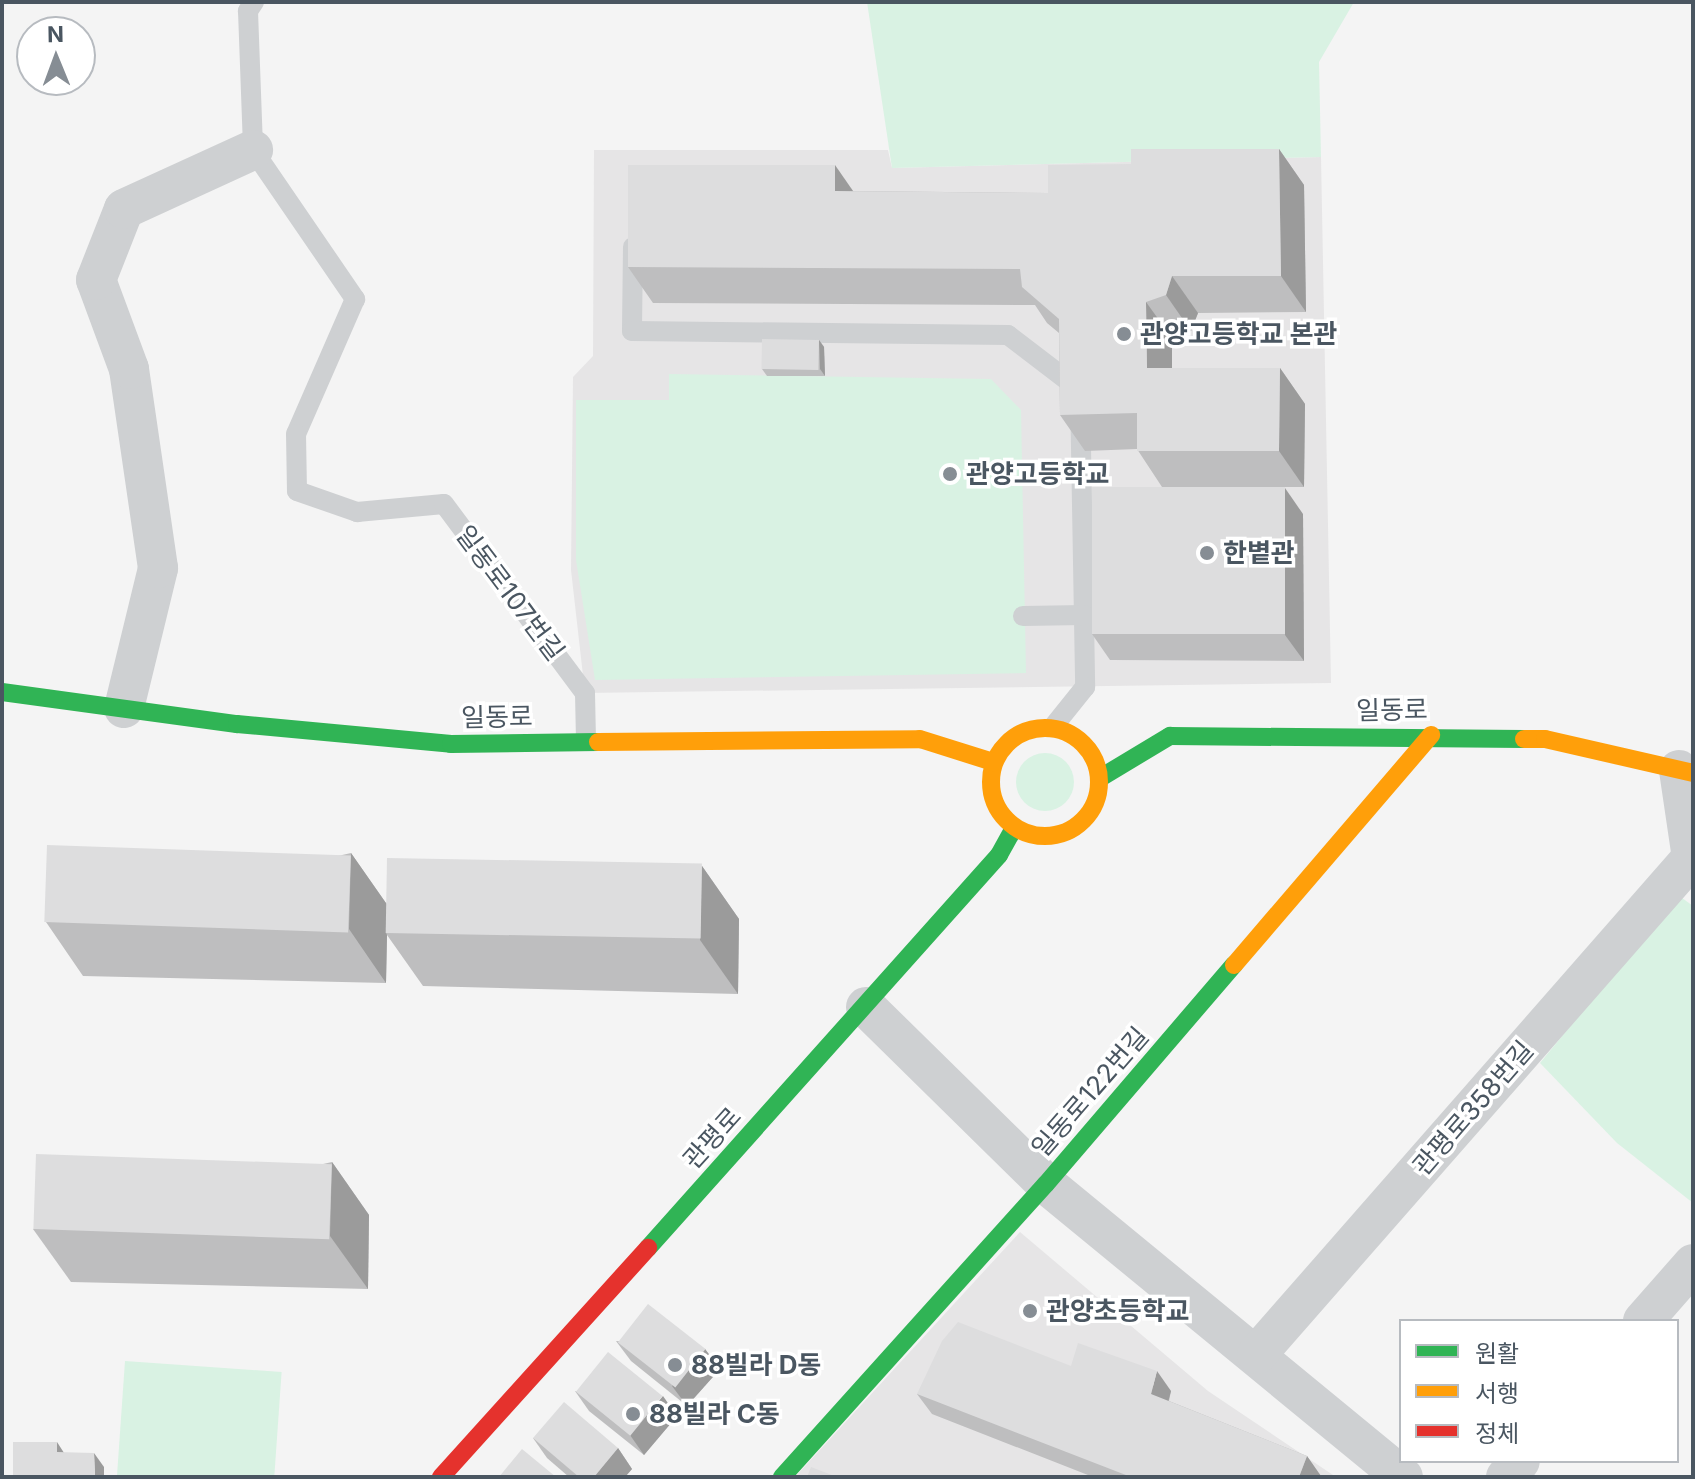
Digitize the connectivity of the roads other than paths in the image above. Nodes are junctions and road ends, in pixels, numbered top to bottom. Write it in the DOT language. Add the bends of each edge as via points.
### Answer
graph roads {
  1 [pos="254,2"];
  2 [pos="253,150"];
  3 [pos="633,230"];
  4 [pos="1109,591"];
  5 [pos="1083,593"];
  6 [pos="1084,615"];
  7 [pos="1023,616"];
  8 [pos="2,692"];
  9 [pos="124,708"];
  10 [pos="1053,727"];
  11 [pos="1431,735"];
  12 [pos="586,740"];
  13 [pos="993,762"];
  14 [pos="1686,772"];
  15 [pos="1100,778"];
  16 [pos="1014,828"];
  17 [pos="1691,863"];
  18 [pos="866,1007"];
  19 [pos="1046,1184"];
  20 [pos="1693,1264"];
  21 [pos="1645,1319"];
  22 [pos="1257,1354"];
  23 [pos="457,1472"];
  24 [pos="782,1477"];
  25 [pos="1403,1477"];
  1 -- 2 [label="lane" via="248,11"];
  2 -- 9 [label="street" via="124,209 96,280 129,369 158,568"];
  2 -- 12 [label="lane, 일동로107번길" via="355,299 296,434 297,491 357,512 444,504 585,693"];
  3 -- 5 [label="lane" via="632,331 1008,335 1080,390"];
  4 -- 5 [label="lane"];
  5 -- 6 [label="lane"];
  6 -- 7 [label="lane"];
  6 -- 10 [label="lane" via="1085,687"];
  8 -- 9 [label="street, 일동로"];
  9 -- 12 [label="street, 일동로" via="451,744"];
  10 -- 13 [label="street" via="1029,729 1007,742"];
  10 -- 15 [label="street" via="1085,745"];
  11 -- 14 [label="street, 일동로" via="1545,739"];
  11 -- 15 [label="street, 일동로" via="1170,736"];
  11 -- 19 [label="street, 일동로122번길"];
  12 -- 13 [label="street, 일동로" via="920,739"];
  13 -- 16 [label="street" via="990,786 997,809"];
  14 -- 17 [label="street"];
  15 -- 16 [label="street" via="1097,802 1083,822 1062,835 1037,837"];
  16 -- 18 [label="street, 관평로" via="999,855"];
  17 -- 22 [label="street, 관평로358번길"];
  18 -- 19 [label="street"];
  18 -- 23 [label="street, 관평로"];
  19 -- 22 [label="street"];
  19 -- 24 [label="street, 일동로122번길"];
  20 -- 21 [label="street"];
  22 -- 25 [label="street"];
}
